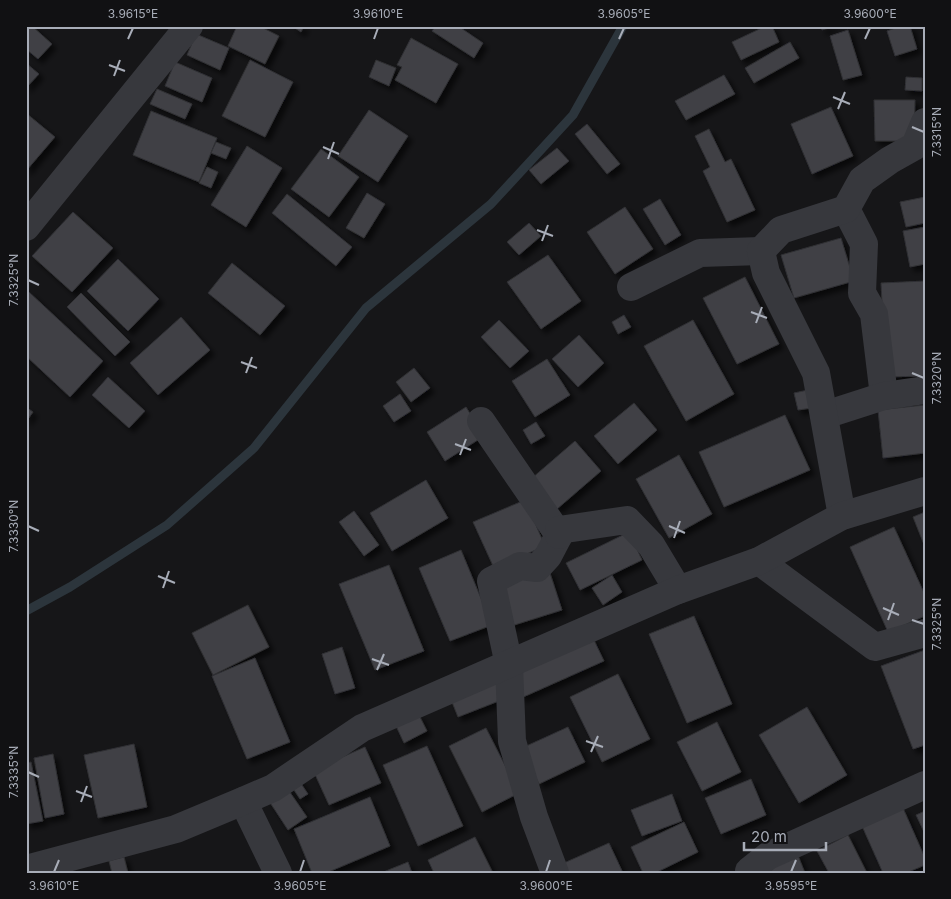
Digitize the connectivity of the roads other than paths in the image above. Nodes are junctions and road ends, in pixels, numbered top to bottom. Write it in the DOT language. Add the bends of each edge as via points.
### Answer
graph roads {
  1 [pos="190,26"];
  2 [pos="925,122"];
  3 [pos="846,208"];
  4 [pos="26,227"];
  5 [pos="761,251"];
  6 [pos="631,287"];
  7 [pos="925,390"];
  8 [pos="884,396"];
  9 [pos="825,415"];
  10 [pos="481,421"];
  11 [pos="925,491"];
  12 [pos="842,516"];
  13 [pos="559,535"];
  14 [pos="759,561"];
  15 [pos="678,590"];
  16 [pos="925,633"];
  17 [pos="509,665"];
  18 [pos="925,784"];
  19 [pos="243,801"];
  20 [pos="26,869"];
  21 [pos="278,873"];
  22 [pos="555,873"];
  23 [pos="750,873"];
  1 -- 4 [label="street"];
  2 -- 3 [label="street" via="915,146 862,180"];
  3 -- 5 [label="street" via="781,230"];
  3 -- 8 [label="street" via="864,244 862,294 874,314"];
  5 -- 6 [label="street" via="700,253"];
  5 -- 9 [label="street" via="766,273 816,373"];
  7 -- 8 [label="street"];
  8 -- 9 [label="street"];
  9 -- 12 [label="street"];
  10 -- 13 [label="street"];
  11 -- 12 [label="street"];
  12 -- 14 [label="street"];
  13 -- 15 [label="street" via="559,530 627,520 651,545"];
  13 -- 17 [label="street" via="537,568 520,566 492,581"];
  14 -- 15 [label="street"];
  14 -- 16 [label="street" via="875,647"];
  15 -- 17 [label="street"];
  17 -- 19 [label="street" via="362,728 273,788"];
  17 -- 22 [label="street" via="512,741"];
  18 -- 23 [label="street" via="768,856 749,870"];
  19 -- 20 [label="street" via="176,829"];
  19 -- 21 [label="street"];
}
